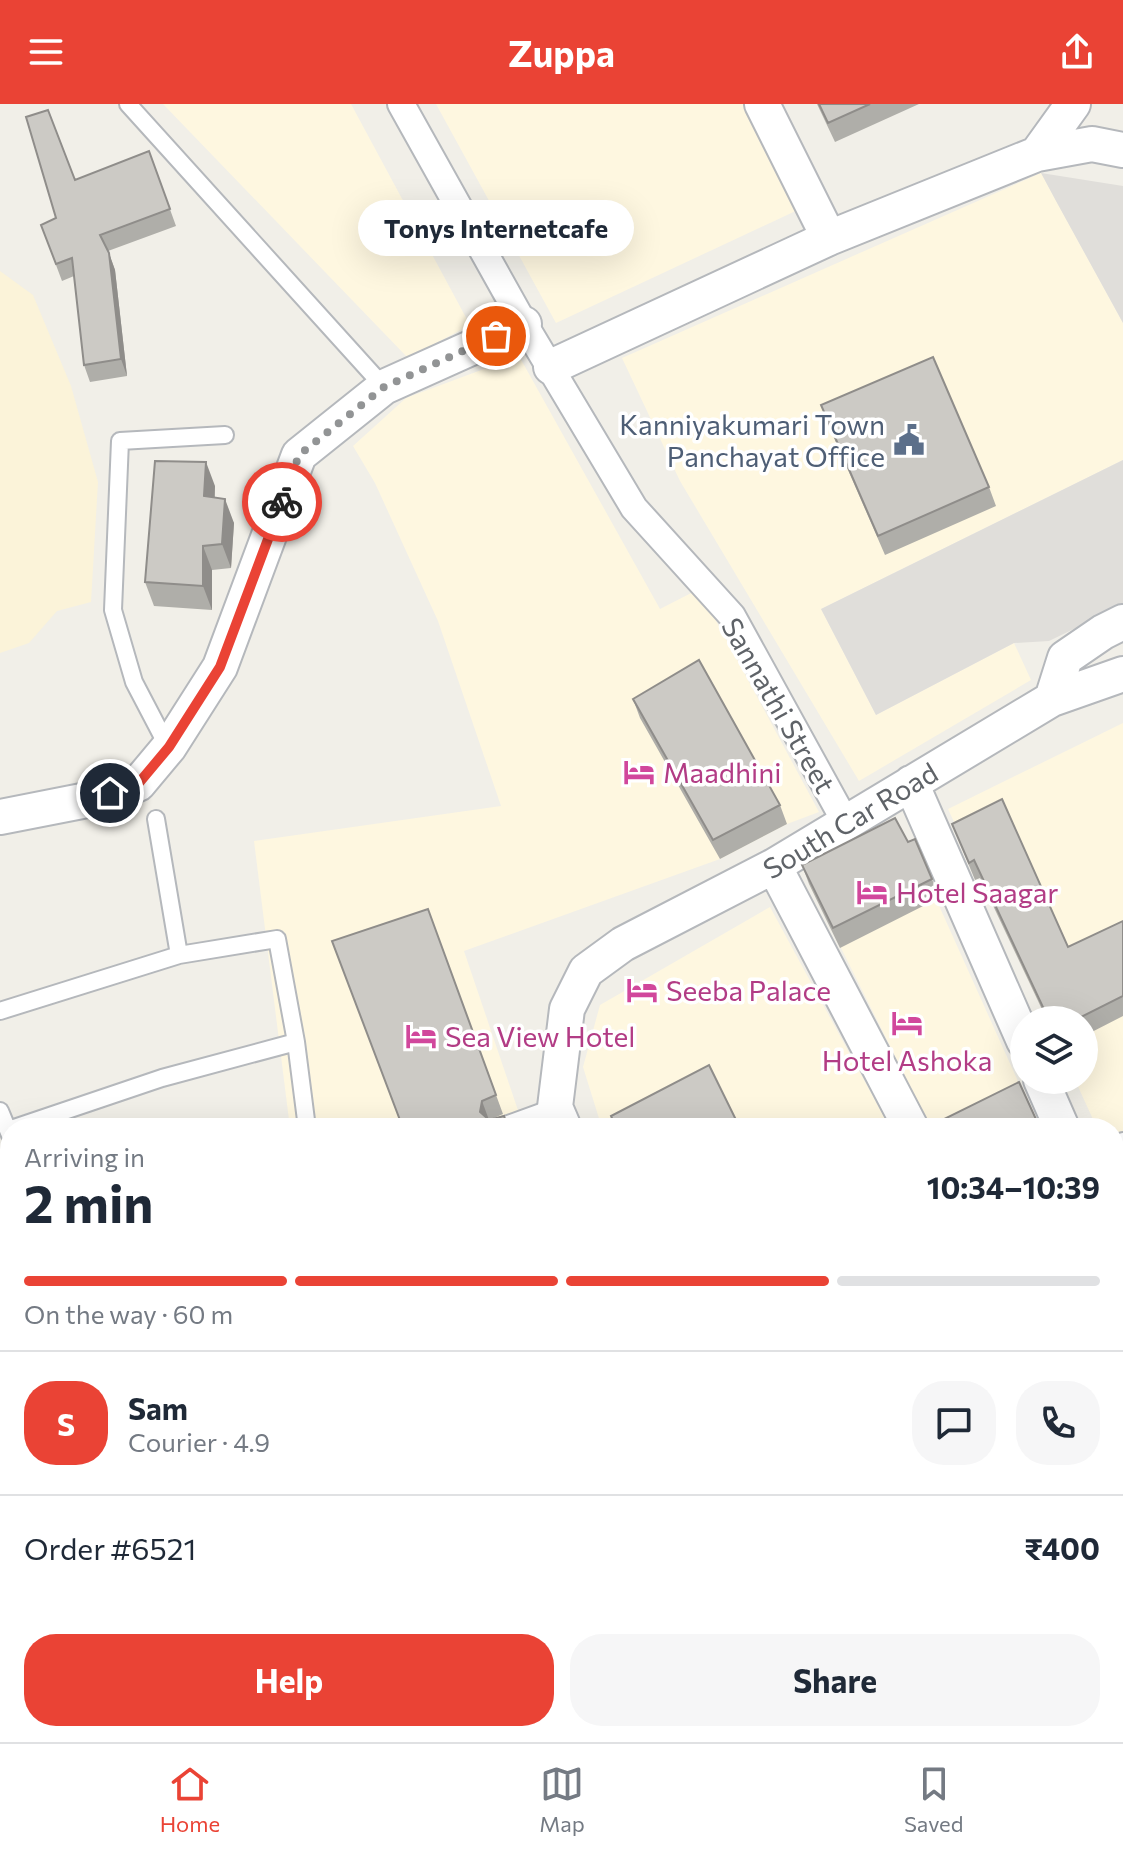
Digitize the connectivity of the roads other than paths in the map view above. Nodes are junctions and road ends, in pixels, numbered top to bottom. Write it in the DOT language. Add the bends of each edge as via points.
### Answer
graph roads {
  1 [pos="128,104"];
  2 [pos="401,104"];
  3 [pos="762,104"];
  4 [pos="1073,104"];
  5 [pos="1123,150"];
  6 [pos="1037,154"];
  7 [pos="829,238"];
  8 [pos="524,324"];
  9 [pos="551,367"];
  10 [pos="384,387"];
  11 [pos="225,435"];
  12 [pos="1123,622"];
  13 [pos="1123,674"];
  14 [pos="1052,699"];
  15 [pos="169,747"];
  16 [pos="911,783"];
  17 [pos="0,817"];
  18 [pos="156,819"];
  19 [pos="846,823"];
  20 [pos="774,866"];
  21 [pos="179,955"];
  22 [pos="1010,1009"];
  23 [pos="0,1011"];
  24 [pos="296,1042"];
  25 [pos="1047,1094"];
  26 [pos="559,1117"];
  27 [pos="47,1118"];
  28 [pos="306,1118"];
  29 [pos="906,1118"];
  30 [pos="1058,1118"];
  1 -- 10 [label="lane"];
  2 -- 8 [label="street, Sannathi Street"];
  3 -- 7 [label="street"];
  4 -- 6 [label="street"];
  5 -- 6 [label="street" via="1092,144"];
  6 -- 7 [label="street"];
  7 -- 9 [label="street"];
  8 -- 9 [label="street, Sannathi Street"];
  8 -- 10 [label="street"];
  9 -- 19 [label="street, Sannathi Street" via="634,508 732,616"];
  10 -- 15 [label="street" via="299,455 220,667"];
  11 -- 15 [label="lane" via="120,441 113,610 134,682"];
  12 -- 14 [label="street" via="1065,658"];
  13 -- 14 [label="street, South Car Road"];
  14 -- 16 [label="street, South Car Road"];
  15 -- 17 [label="street" via="138,784"];
  16 -- 19 [label="street, South Car Road"];
  16 -- 22 [label="street"];
  18 -- 21 [label="lane"];
  19 -- 20 [label="street, South Car Road"];
  20 -- 26 [label="street, South Car Road" via="623,944 586,971 567,1009"];
  20 -- 29 [label="street"];
  21 -- 23 [label="lane"];
  21 -- 24 [label="lane" via="277,939"];
  24 -- 27 [label="lane" via="162,1078"];
  24 -- 28 [label="lane"];
  25 -- 30 [label="street"];
}
